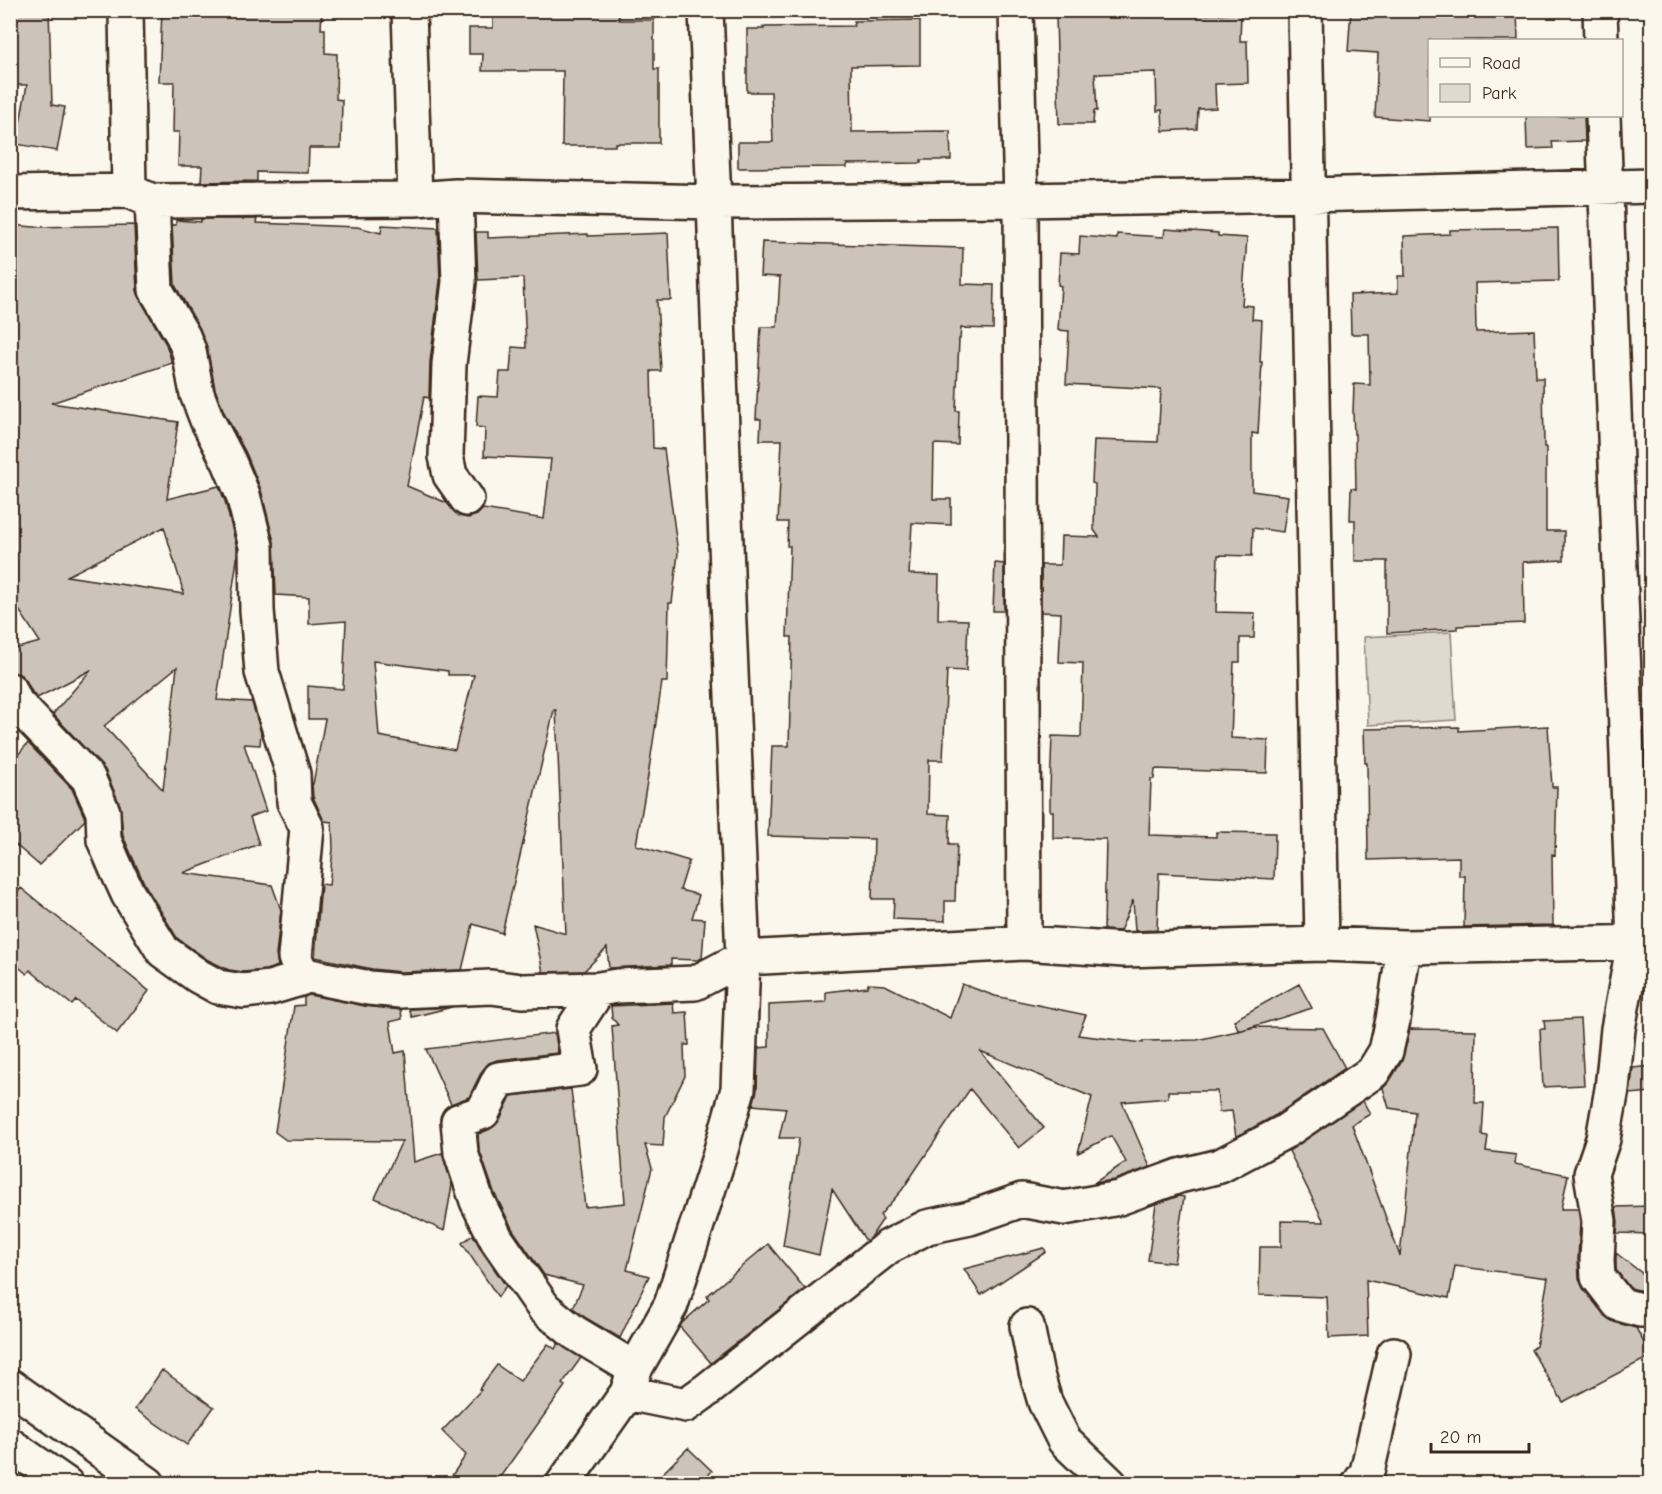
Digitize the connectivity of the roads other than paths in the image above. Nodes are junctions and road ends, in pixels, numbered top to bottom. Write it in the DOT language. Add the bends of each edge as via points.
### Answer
graph roads {
  1 [pos="126,10"];
  2 [pos="409,10"];
  3 [pos="706,10"];
  4 [pos="1016,10"];
  5 [pos="1305,10"];
  6 [pos="1600,10"];
  7 [pos="1601,39"];
  8 [pos="1603,117"];
  9 [pos="1652,186"];
  10 [pos="1605,187"];
  11 [pos="10,194"];
  12 [pos="1309,195"];
  13 [pos="140,196"];
  14 [pos="456,196"];
  15 [pos="415,199"];
  16 [pos="1022,200"];
  17 [pos="714,202"];
  18 [pos="467,499"];
  19 [pos="10,690"];
  20 [pos="1643,942"];
  21 [pos="1024,943"];
  22 [pos="1322,944"];
  23 [pos="1404,947"];
  24 [pos="743,958"];
  25 [pos="305,975"];
  26 [pos="599,988"];
  27 [pos="1652,1310"];
  28 [pos="1027,1326"];
  29 [pos="1394,1354"];
  30 [pos="631,1381"];
  31 [pos="10,1386"];
  32 [pos="10,1444"];
  33 [pos="66,1484"];
  34 [pos="148,1484"];
  35 [pos="563,1484"];
  36 [pos="1110,1484"];
  37 [pos="1359,1484"];
  1 -- 13 [label="main road"];
  2 -- 15 [label="main road"];
  3 -- 17 [label="main road"];
  4 -- 16 [label="main road"];
  5 -- 12 [label="main road"];
  6 -- 7 [label="main road"];
  8 -- 10 [label="main road"];
  9 -- 10 [label="main road"];
  10 -- 12 [label="main road"];
  10 -- 20 [label="main road"];
  11 -- 13 [label="main road"];
  12 -- 16 [label="main road"];
  12 -- 22 [label="main road"];
  13 -- 15 [label="main road"];
  13 -- 25 [label="main road" via="156,290 189,351 197,394 243,495 256,546 262,672 293,774 294,802 307,828 295,957"];
  14 -- 15 [label="main road"];
  14 -- 17 [label="main road"];
  14 -- 18 [label="main road" via="459,282 449,364 446,456 450,475"];
  16 -- 17 [label="main road"];
  16 -- 21 [label="main road"];
  17 -- 24 [label="main road"];
  19 -- 25 [label="main road" via="16,703 88,778 103,812 104,840 117,870 163,951 218,987 243,991 270,988"];
  20 -- 23 [label="main road"];
  20 -- 27 [label="main road" via="1618,1029 1603,1138 1591,1174 1599,1221 1598,1277 1619,1304"];
  21 -- 22 [label="main road" via="1124,950"];
  21 -- 24 [label="main road"];
  22 -- 23 [label="main road"];
  23 -- 30 [label="main road" via="1386,1051 1373,1072 1286,1131 1220,1166 1119,1198 1064,1208 1022,1200 970,1218 927,1227 888,1247 686,1405"];
  24 -- 26 [label="main road" via="695,983"];
  24 -- 30 [label="main road" via="738,1089 671,1305"];
  25 -- 26 [label="main road" via="400,992 491,987 522,991"];
  26 -- 30 [label="main road" via="573,1029 580,1069 499,1079 483,1112 458,1121 461,1153 477,1201 497,1240 544,1308"];
  28 -- 36 [label="main road" via="1045,1402 1064,1440"];
  29 -- 37 [label="main road" via="1367,1472"];
  30 -- 35 [label="main road"];
  31 -- 34 [label="main road"];
  32 -- 33 [label="main road"];
}
